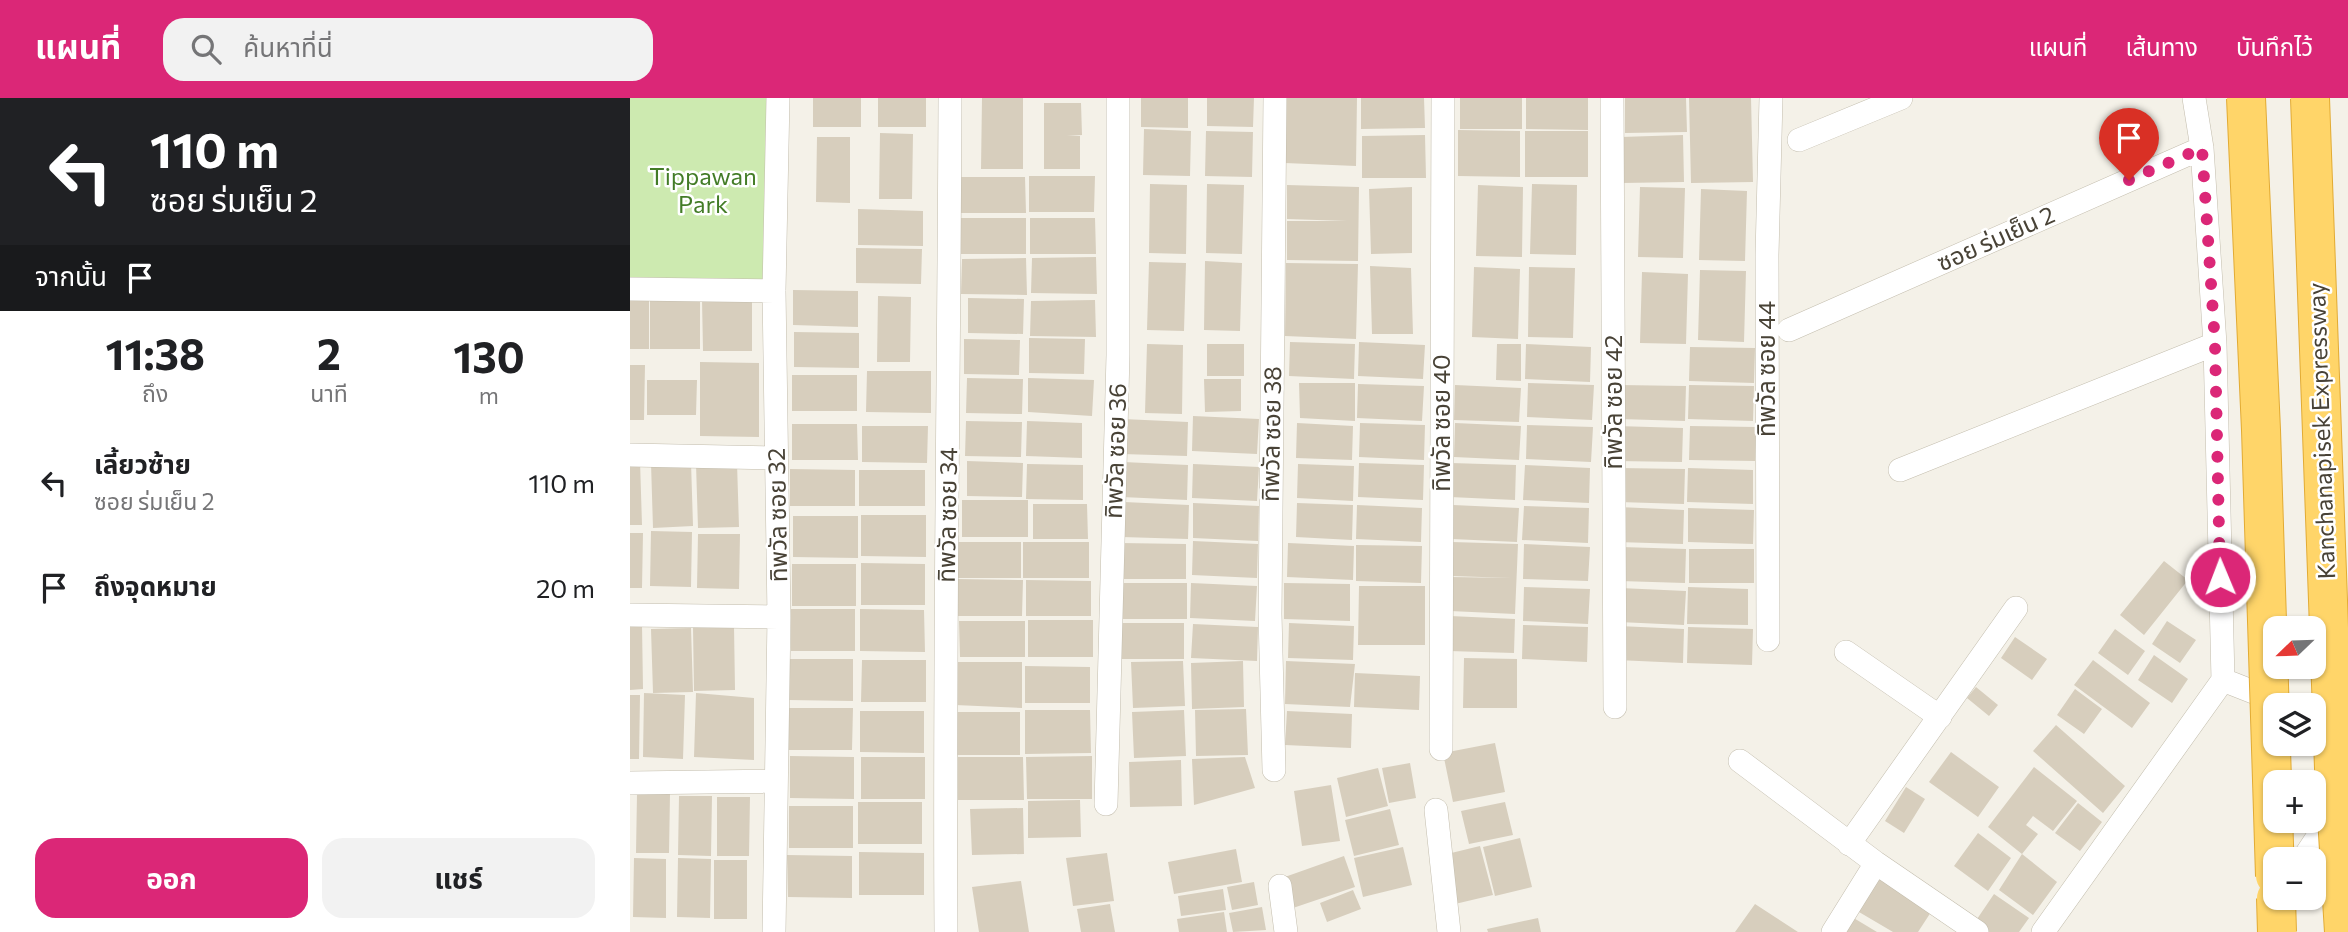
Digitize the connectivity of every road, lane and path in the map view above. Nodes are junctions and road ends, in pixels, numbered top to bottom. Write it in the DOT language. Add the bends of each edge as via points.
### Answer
graph roads {
  1 [pos="778,98"];
  2 [pos="950,98"];
  3 [pos="1118,98"];
  4 [pos="1275,98"];
  5 [pos="1443,98"];
  6 [pos="1612,98"];
  7 [pos="1770,98"];
  8 [pos="1900,98"];
  9 [pos="2194,98"];
  10 [pos="2246,98"];
  11 [pos="2310,98"];
  12 [pos="1799,140"];
  13 [pos="2202,148"];
  14 [pos="630,289"];
  15 [pos="774,291"];
  16 [pos="1789,330"];
  17 [pos="2215,344"];
  18 [pos="630,455"];
  19 [pos="778,458"];
  20 [pos="1900,470"];
  21 [pos="2016,608"];
  22 [pos="630,615"];
  23 [pos="779,617"];
  24 [pos="1768,640"];
  25 [pos="1846,652"];
  26 [pos="2223,680"];
  27 [pos="2263,696"];
  28 [pos="1615,706"];
  29 [pos="1940,717"];
  30 [pos="2326,721"];
  31 [pos="2348,730"];
  32 [pos="1441,748"];
  33 [pos="1740,761"];
  34 [pos="1274,770"];
  35 [pos="775,781"];
  36 [pos="630,783"];
  37 [pos="2348,792"];
  38 [pos="1106,804"];
  39 [pos="1436,810"];
  40 [pos="1849,844"];
  41 [pos="2274,847"];
  42 [pos="2311,847"];
  43 [pos="1876,863"];
  44 [pos="1280,886"];
  45 [pos="2269,910"];
  46 [pos="2277,910"];
  47 [pos="774,932"];
  48 [pos="946,932"];
  49 [pos="1286,932"];
  50 [pos="1449,932"];
  51 [pos="1833,932"];
  52 [pos="1978,932"];
  53 [pos="2043,932"];
  54 [pos="2255,932"];
  55 [pos="2277,932"];
  56 [pos="2344,932"];
  1 -- 15 [label="street, ทิพวัล ซอย 32"];
  2 -- 48 [label="street, ทิพวัล ซอย 34"];
  3 -- 38 [label="street, ทิพวัล ซอย 36" via="1118,355"];
  4 -- 34 [label="street, ทิพวัล ซอย 38" via="1270,614"];
  5 -- 32 [label="street, ทิพวัล ซอย 40"];
  6 -- 28 [label="street, ทิพวัล ซอย 42"];
  7 -- 24 [label="street, ทิพวัล ซอย 44"];
  8 -- 12 [label="street"];
  9 -- 13 [label="street"];
  10 -- 41 [label="highway, bridge"];
  11 -- 56 [label="highway, Kanchanapisek Expressway, bridge"];
  13 -- 16 [label="street, ซอย ร่มเย็น 2"];
  13 -- 17 [label="street"];
  14 -- 15 [label="street"];
  15 -- 19 [label="street, ทิพวัล ซอย 32"];
  17 -- 20 [label="street"];
  17 -- 26 [label="street"];
  18 -- 19 [label="street"];
  19 -- 23 [label="street, ทิพวัล ซอย 32"];
  21 -- 29 [label="street"];
  22 -- 23 [label="street"];
  23 -- 35 [label="street, ทิพวัล ซอย 32"];
  25 -- 29 [label="street"];
  26 -- 27 [label="street"];
  26 -- 53 [label="street"];
  29 -- 40 [label="street"];
  30 -- 31 [label="street"];
  33 -- 40 [label="street"];
  35 -- 36 [label="street"];
  35 -- 47 [label="street, ทิพวัล ซอย 32"];
  37 -- 42 [label="street"];
  39 -- 50 [label="street"];
  40 -- 43 [label="street"];
  43 -- 51 [label="street"];
  43 -- 52 [label="street"];
  44 -- 49 [label="street"];
  45 -- 54 [label="street"];
  46 -- 55 [label="highway, bridge"];
}
